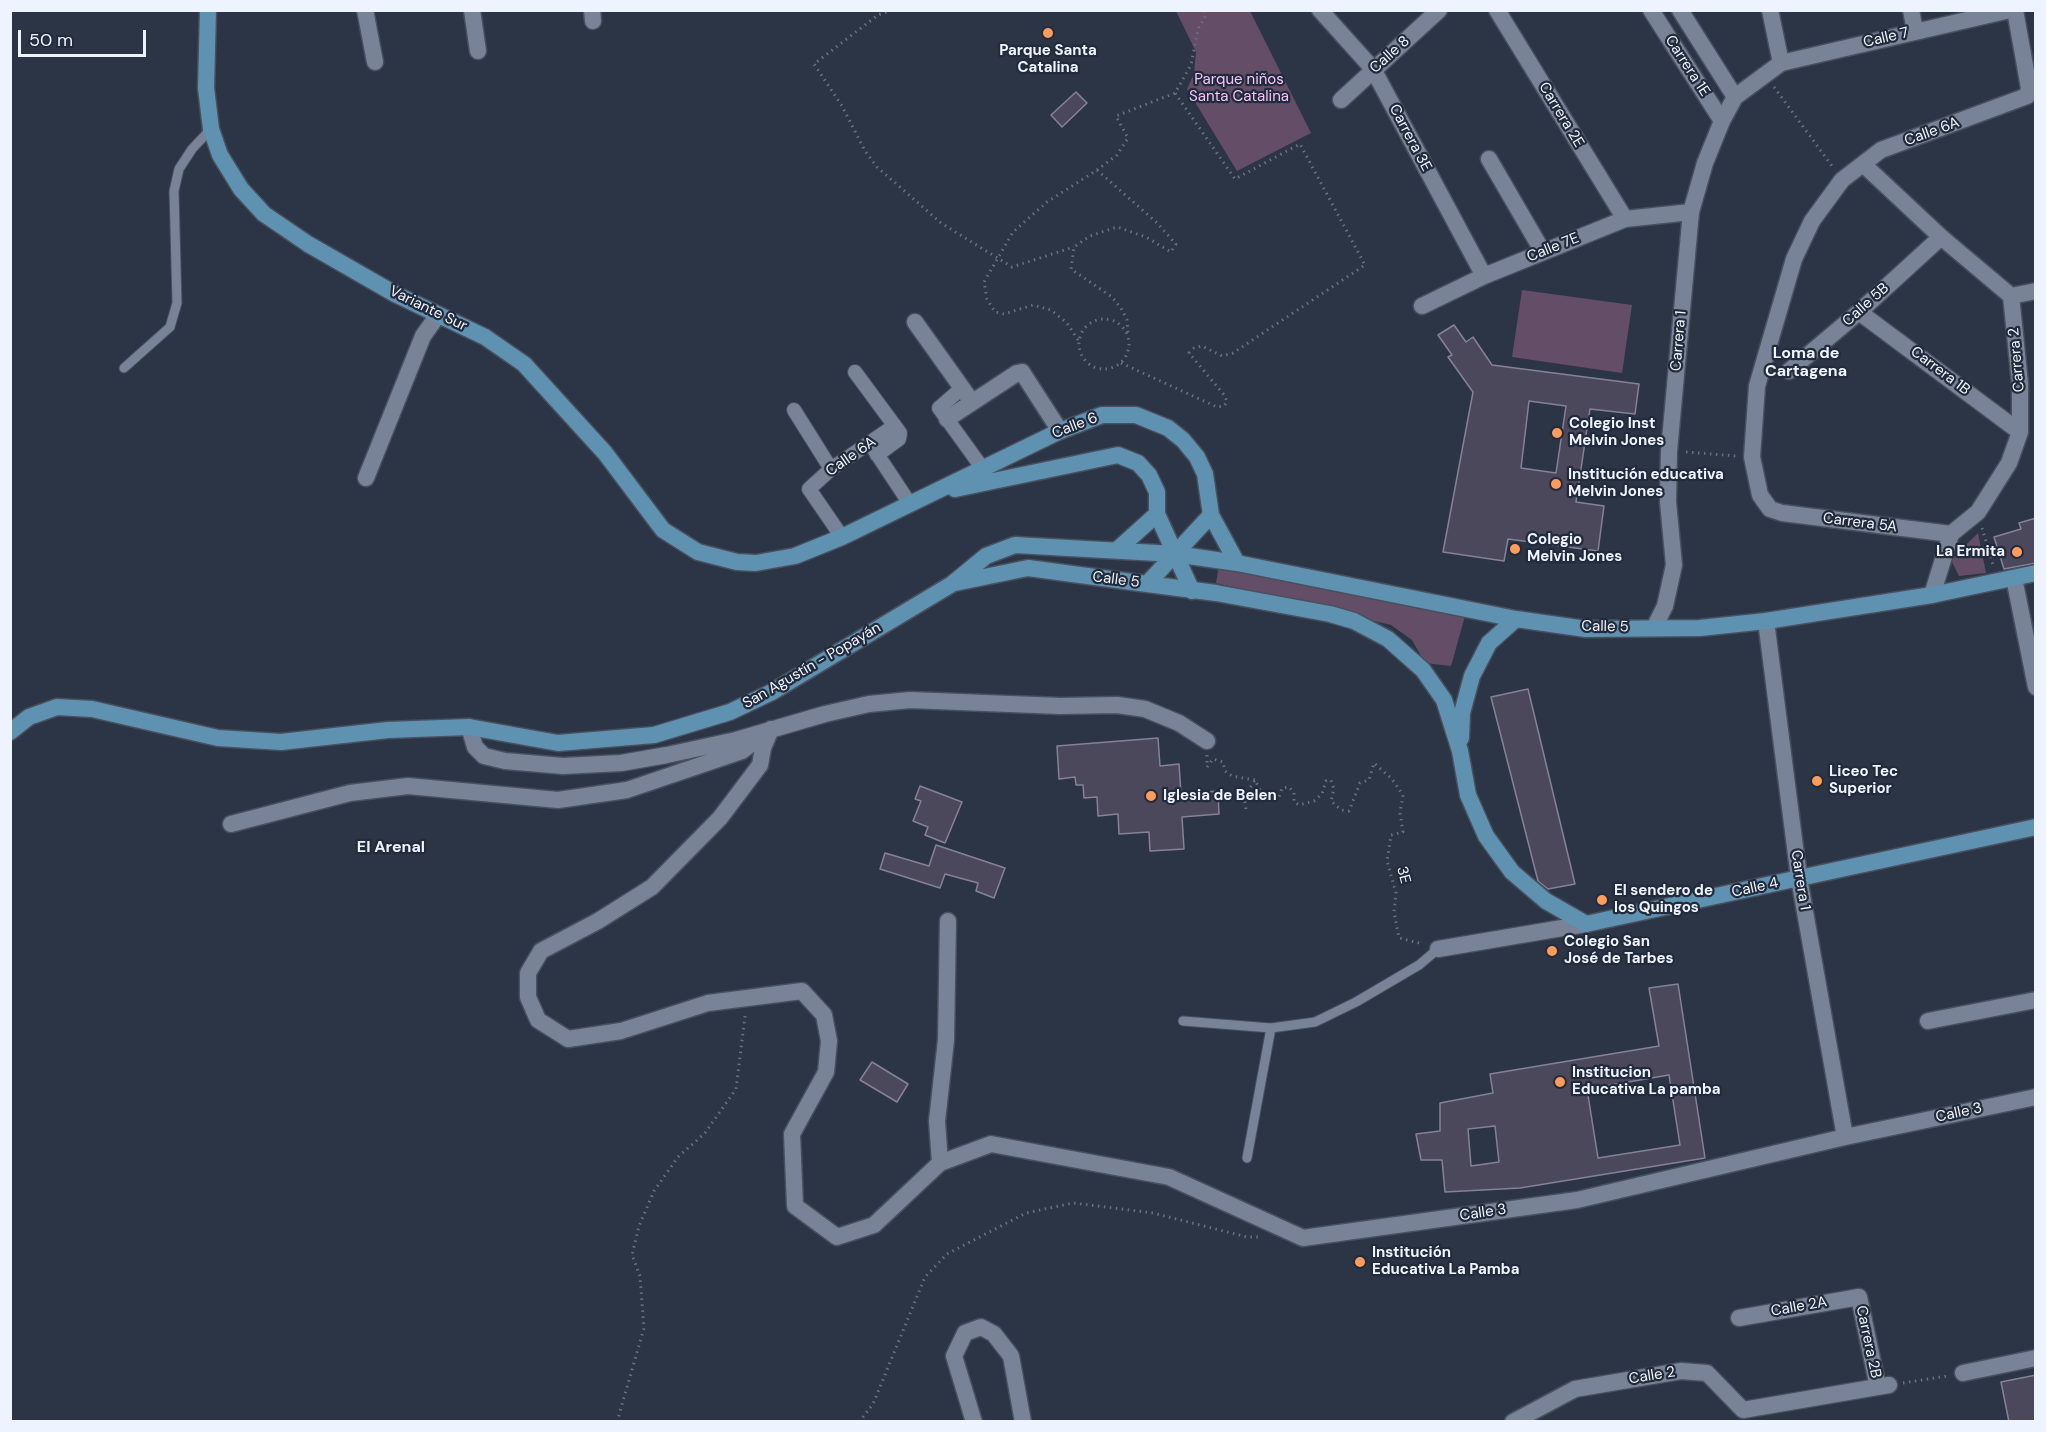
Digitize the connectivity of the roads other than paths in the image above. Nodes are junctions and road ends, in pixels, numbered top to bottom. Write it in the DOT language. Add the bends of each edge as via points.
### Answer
graph roads {
  1 [pos="208,10"];
  2 [pos="364,10"];
  3 [pos="472,10"];
  4 [pos="1320,10"];
  5 [pos="1439,10"];
  6 [pos="1497,10"];
  7 [pos="1651,10"];
  8 [pos="1680,10"];
  9 [pos="1770,10"];
  10 [pos="1911,10"];
  11 [pos="2010,10"];
  12 [pos="2015,10"];
  13 [pos="1915,31"];
  14 [pos="478,51"];
  15 [pos="375,62"];
  16 [pos="1781,63"];
  17 [pos="1373,69"];
  18 [pos="1764,73"];
  19 [pos="1735,97"];
  20 [pos="1341,100"];
  21 [pos="1722,121"];
  22 [pos="211,129"];
  23 [pos="1489,159"];
  24 [pos="1863,164"];
  25 [pos="1691,212"];
  26 [pos="1625,219"];
  27 [pos="1941,237"];
  28 [pos="1543,252"];
  29 [pos="1484,276"];
  30 [pos="2036,291"];
  31 [pos="2011,296"];
  32 [pos="1422,306"];
  33 [pos="1859,312"];
  34 [pos="438,315"];
  35 [pos="915,322"];
  36 [pos="124,368"];
  37 [pos="1789,371"];
  38 [pos="855,372"];
  39 [pos="967,395"];
  40 [pos="794,410"];
  41 [pos="943,413"];
  42 [pos="1060,431"];
  43 [pos="2020,432"];
  44 [pos="873,449"];
  45 [pos="831,469"];
  46 [pos="983,469"];
  47 [pos="366,478"];
  48 [pos="927,496"];
  49 [pos="910,504"];
  50 [pos="1770,509"];
  51 [pos="1157,514"];
  52 [pos="1211,515"];
  53 [pos="1951,534"];
  54 [pos="842,537"];
  55 [pos="1117,550"];
  56 [pos="1175,554"];
  57 [pos="737,562"];
  58 [pos="1237,563"];
  59 [pos="2036,573"];
  60 [pos="2006,580"];
  61 [pos="952,584"];
  62 [pos="1147,584"];
  63 [pos="1192,591"];
  64 [pos="1932,595"];
  65 [pos="1516,619"];
  66 [pos="1766,621"];
  67 [pos="1654,628"];
  68 [pos="2036,687"];
  69 [pos="469,728"];
  70 [pos="771,729"];
  71 [pos="10,732"];
  72 [pos="1207,741"];
  73 [pos="1460,751"];
  74 [pos="231,824"];
  75 [pos="2036,827"];
  76 [pos="1799,879"];
  77 [pos="948,921"];
  78 [pos="1586,924"];
  79 [pos="1438,949"];
  80 [pos="2036,1000"];
  81 [pos="1183,1021"];
  82 [pos="1928,1021"];
  83 [pos="1271,1028"];
  84 [pos="2036,1097"];
  85 [pos="1845,1137"];
  86 [pos="1247,1158"];
  87 [pos="940,1163"];
  88 [pos="1858,1297"];
  89 [pos="1739,1318"];
  90 [pos="2036,1358"];
  91 [pos="1963,1373"];
  92 [pos="1884,1386"];
  93 [pos="1740,1416"];
  94 [pos="974,1422"];
  95 [pos="1023,1422"];
  96 [pos="1513,1422"];
  1 -- 22 [label="main road, Variante Sur" via="206,88"];
  2 -- 15 [label="street"];
  3 -- 14 [label="street"];
  4 -- 17 [label="street, Carrera 3E"];
  5 -- 17 [label="street, Calle 8"];
  6 -- 26 [label="street, Carrera 2E"];
  7 -- 21 [label="street, Carrera 1E"];
  8 -- 19 [label="street, Carrera 1E"];
  9 -- 16 [label="street"];
  10 -- 13 [label="street"];
  11 -- 13 [label="street, Calle 7"];
  12 -- 24 [label="street, Calle 6A" via="2029,88 2027,96 1881,150"];
  13 -- 16 [label="street, Calle 7"];
  16 -- 18 [label="street, Calle 7"];
  17 -- 20 [label="street, Calle 8"];
  17 -- 29 [label="street, Carrera 3E"];
  18 -- 19 [label="street, Carrera 1"];
  19 -- 21 [label="street, Carrera 1"];
  21 -- 25 [label="street, Carrera 1"];
  22 -- 34 [label="main road, Variante Sur" via="220,155 241,189 264,214 308,244"];
  22 -- 36 [label="lane" via="178,169 174,192 177,303 170,327"];
  23 -- 28 [label="street"];
  24 -- 27 [label="street"];
  24 -- 50 [label="street, Calle 6A" via="1842,180 1812,221 1794,260 1757,386 1752,457 1760,495"];
  25 -- 26 [label="street, Calle 7E"];
  25 -- 67 [label="street, Carrera 1" via="1669,451 1668,502 1674,565 1665,606"];
  26 -- 28 [label="street, Calle 7E"];
  27 -- 31 [label="street"];
  27 -- 33 [label="street, Calle 5B"];
  28 -- 29 [label="street, Calle 7E"];
  29 -- 32 [label="street, Calle 7E"];
  30 -- 31 [label="street"];
  31 -- 43 [label="street, Carrera 2" via="2020,383"];
  33 -- 37 [label="street, Calle 5B"];
  33 -- 43 [label="street, Carrera 1B"];
  34 -- 47 [label="street" via="423,336"];
  34 -- 57 [label="main road, Variante Sur" via="485,337 524,364 605,453 663,530 699,552"];
  35 -- 39 [label="street"];
  38 -- 44 [label="street, Calle 6A" via="897,431"];
  39 -- 41 [label="street"];
  39 -- 42 [label="street" via="1022,372"];
  40 -- 45 [label="street"];
  41 -- 46 [label="street"];
  42 -- 46 [label="main road, Calle 6"];
  42 -- 52 [label="main road, Calle 6" via="1102,415 1136,415 1168,428 1197,457 1205,474"];
  43 -- 53 [label="street, Carrera 2" via="2009,463 1978,512"];
  44 -- 45 [label="street, Calle 6A"];
  44 -- 49 [label="street"];
  45 -- 54 [label="street, Calle 6A" via="809,489"];
  46 -- 48 [label="main road, Calle 6"];
  48 -- 49 [label="main road, Calle 6"];
  48 -- 51 [label="main road, Calle 6" via="1118,455 1138,463 1149,475 1156,492"];
  49 -- 54 [label="main road, Calle 6"];
  50 -- 53 [label="street, Carrera 5A"];
  51 -- 55 [label="main road"];
  51 -- 56 [label="main road, Calle 6"];
  52 -- 56 [label="main road"];
  52 -- 58 [label="main road, Calle 6"];
  53 -- 64 [label="street"];
  54 -- 57 [label="main road, Calle 6" via="776,561"];
  55 -- 56 [label="main road, San Agustín - Popayán"];
  55 -- 61 [label="main road, San Agustín - Popayán" via="1016,545 986,556"];
  56 -- 58 [label="main road, Calle 5"];
  56 -- 62 [label="main road"];
  56 -- 63 [label="main road, Calle 6"];
  58 -- 65 [label="main road, Calle 5"];
  59 -- 60 [label="main road, Calle 5"];
  60 -- 64 [label="main road, Calle 5"];
  60 -- 68 [label="street"];
  61 -- 62 [label="main road, Calle 5" via="1028,568"];
  61 -- 69 [label="main road, San Agustín - Popayán" via="772,692 708,719 654,735 568,742"];
  62 -- 63 [label="main road, Calle 5"];
  63 -- 73 [label="main road, Calle 5" via="1330,614 1354,621 1388,639 1423,670 1444,700"];
  64 -- 66 [label="main road, Calle 5"];
  65 -- 67 [label="main road, Calle 5" via="1586,628"];
  65 -- 73 [label="main road" via="1489,643 1472,676 1462,713"];
  66 -- 67 [label="main road, Calle 5"];
  66 -- 76 [label="street, Carrera 1"];
  69 -- 70 [label="street" via="475,747 484,756 563,766 667,756"];
  69 -- 71 [label="main road, San Agustín - Popayán" via="388,730 281,742 219,738 92,709 57,707 29,717"];
  70 -- 72 [label="street" via="869,704 910,700 1117,705 1145,709 1179,723"];
  70 -- 74 [label="street" via="742,751 627,790 558,800 408,786 350,794"];
  70 -- 87 [label="street" via="760,765 720,818 652,887 541,951 528,973 528,997 538,1020 568,1039 621,1031 708,1003 802,991 824,1015 829,1041 826,1072 792,1134 795,1206 837,1237 874,1225"];
  73 -- 78 [label="main road" via="1468,795 1486,836 1512,872 1546,901"];
  75 -- 76 [label="main road, Calle 4"];
  76 -- 78 [label="main road, Calle 4"];
  76 -- 85 [label="street, Carrera 1"];
  77 -- 87 [label="street" via="946,1040 937,1121"];
  78 -- 79 [label="street, Calle 4"];
  79 -- 83 [label="lane" via="1419,965 1315,1022"];
  80 -- 82 [label="street"];
  81 -- 83 [label="lane"];
  83 -- 86 [label="lane"];
  84 -- 85 [label="street, Calle 3"];
  85 -- 87 [label="street, Calle 3" via="1577,1200 1303,1238 1169,1177 991,1144"];
  88 -- 89 [label="street, Calle 2A"];
  88 -- 92 [label="street, Carrera 2B"];
  90 -- 91 [label="street"];
  92 -- 93 [label="street, Calle 2"];
  93 -- 96 [label="street, Calle 2" via="1707,1373 1681,1371 1575,1389"];
  94 -- 95 [label="street" via="954,1356 965,1333 981,1327 994,1334 1011,1356"];
}
